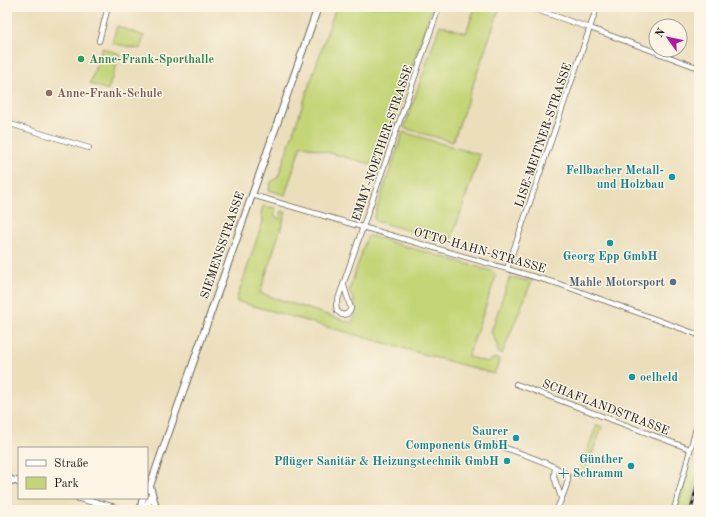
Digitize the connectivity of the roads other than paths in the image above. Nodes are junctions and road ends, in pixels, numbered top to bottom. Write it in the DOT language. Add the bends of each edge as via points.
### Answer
graph roads {
  1 [pos="108,7"];
  2 [pos="318,7"];
  3 [pos="439,7"];
  4 [pos="528,7"];
  5 [pos="597,7"];
  6 [pos="590,28"];
  7 [pos="100,41"];
  8 [pos="699,68"];
  9 [pos="7,123"];
  10 [pos="89,148"];
  11 [pos="252,195"];
  12 [pos="364,227"];
  13 [pos="507,269"];
  14 [pos="344,286"];
  15 [pos="699,336"];
  16 [pos="516,384"];
  17 [pos="699,417"];
  18 [pos="497,445"];
  19 [pos="690,449"];
  20 [pos="555,467"];
  21 [pos="7,479"];
  22 [pos="18,482"];
  23 [pos="150,490"];
  24 [pos="562,498"];
  25 [pos="83,499"];
  26 [pos="143,499"];
  27 [pos="123,510"];
  28 [pos="140,510"];
  29 [pos="144,510"];
  30 [pos="158,510"];
  31 [pos="557,510"];
  32 [pos="674,510"];
  1 -- 7 [label="street"];
  2 -- 11 [label="main road, SIEMENSSTRASSE"];
  3 -- 12 [label="street, EMMY-NOETHER-STRASSE"];
  4 -- 6 [label="street"];
  5 -- 6 [label="street, LISE-MEITNER-STRASSE"];
  6 -- 8 [label="street"];
  6 -- 13 [label="street, LISE-MEITNER-STRASSE"];
  9 -- 10 [label="street"];
  11 -- 12 [label="street, OTTO-HAHN-STRASSE"];
  11 -- 23 [label="main road, SIEMENSSTRASSE"];
  12 -- 13 [label="street, OTTO-HAHN-STRASSE"];
  12 -- 14 [label="street, EMMY-NOETHER-STRASSE"];
  13 -- 15 [label="street, OTTO-HAHN-STRASSE" via="559,284"];
  14 -- 14 [label="street, EMMY-NOETHER-STRASSE" via="336,308 344,315 351,306"];
  16 -- 19 [label="street, SCHAFLANDSTRASSE"];
  17 -- 19 [label="street"];
  18 -- 20 [label="street"];
  19 -- 32 [label="street"];
  20 -- 24 [label="street" via="554,481"];
  20 -- 24 [label="street" via="564,471 568,477"];
  21 -- 22 [label="main road"];
  23 -- 29 [label="main road, SIEMENSSTRASSE"];
  23 -- 30 [label="main road"];
  24 -- 31 [label="street"];
  25 -- 27 [label="main road"];
  26 -- 28 [label="main road"];
}
